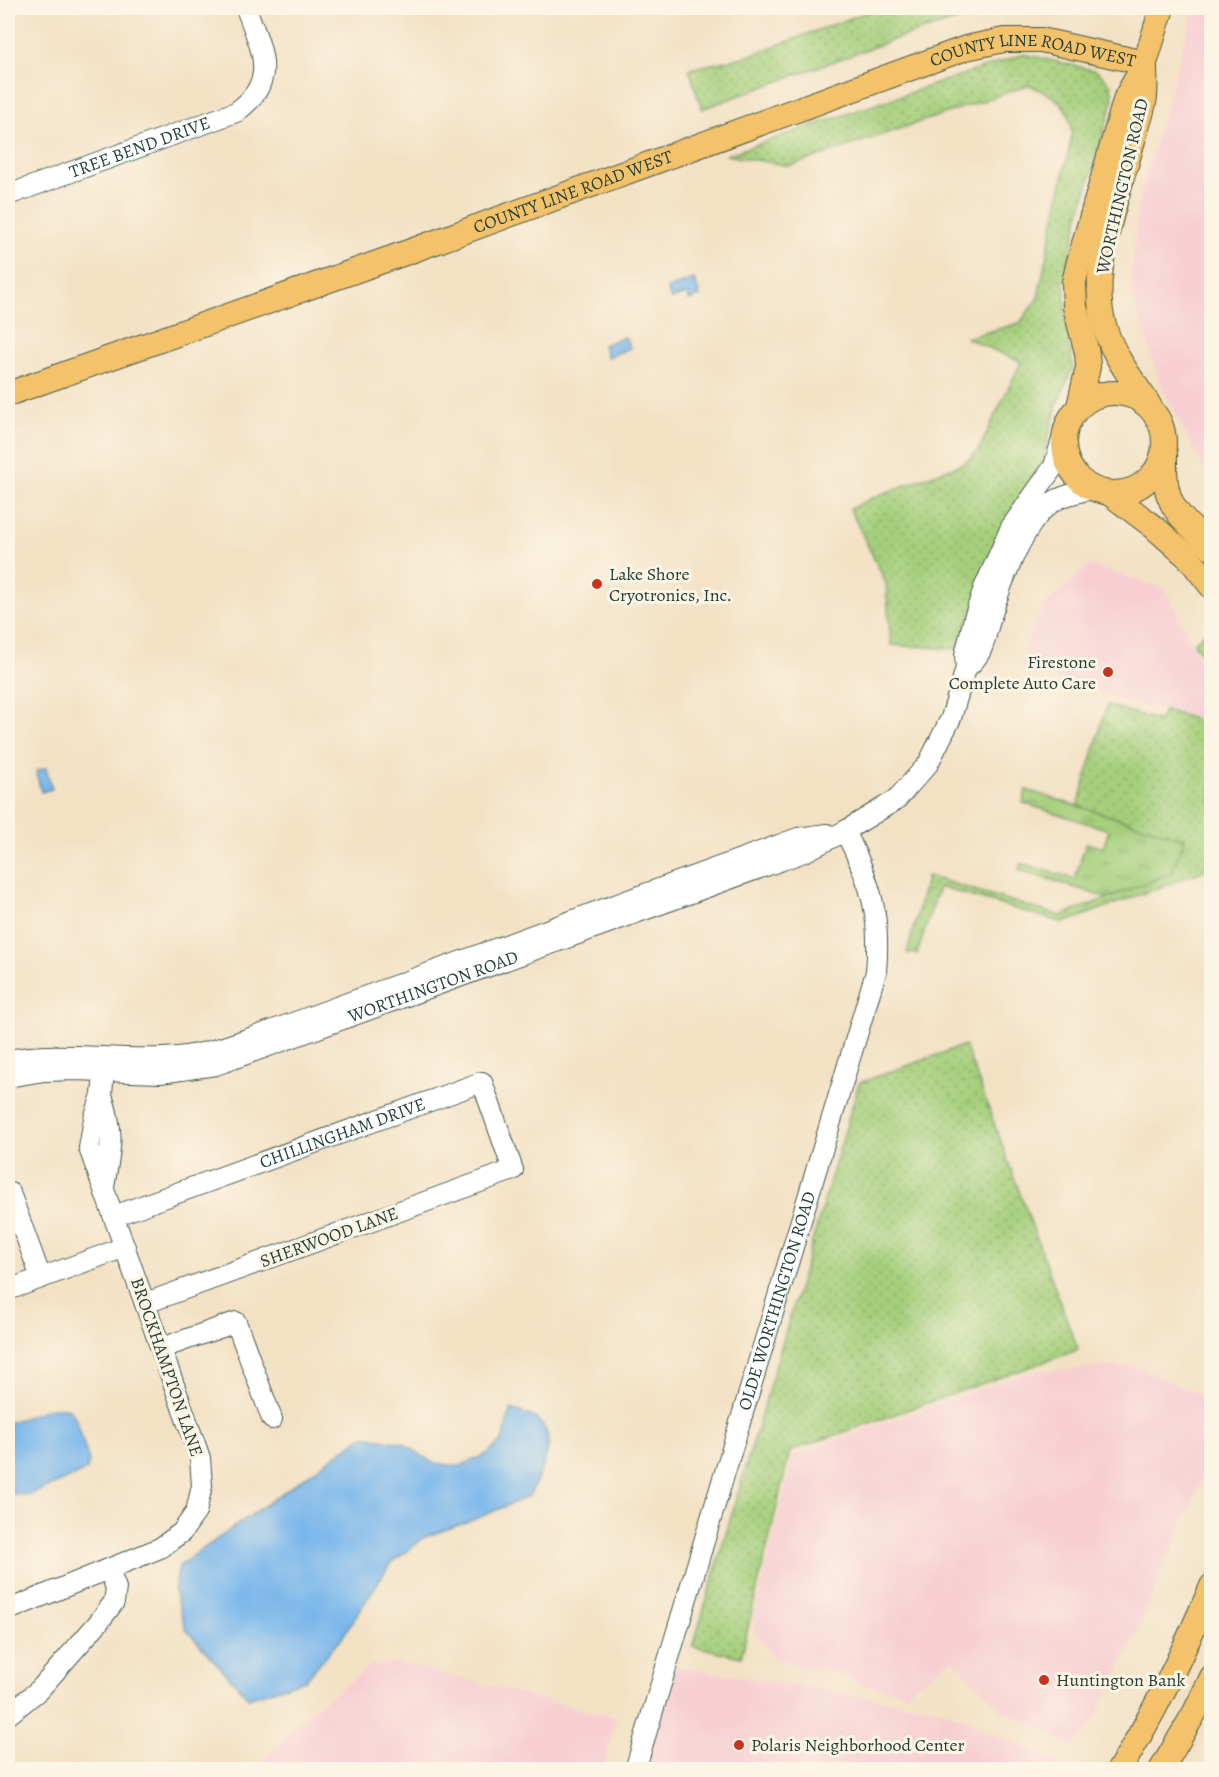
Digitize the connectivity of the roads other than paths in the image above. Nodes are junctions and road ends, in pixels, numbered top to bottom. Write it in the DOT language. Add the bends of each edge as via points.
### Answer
graph roads {
  1 [pos="246,8"];
  2 [pos="1162,8"];
  3 [pos="1145,63"];
  4 [pos="8,195"];
  5 [pos="8,394"];
  6 [pos="1149,405"];
  7 [pos="1079,406"];
  8 [pos="1064,434"];
  9 [pos="1165,447"];
  10 [pos="1101,491"];
  11 [pos="1154,527"];
  12 [pos="1212,548"];
  13 [pos="1212,563"];
  14 [pos="1212,587"];
  15 [pos="966,668"];
  16 [pos="845,831"];
  17 [pos="8,1060"];
  18 [pos="105,1064"];
  19 [pos="8,1077"];
  20 [pos="513,1170"];
  21 [pos="8,1194"];
  22 [pos="114,1216"];
  23 [pos="125,1247"];
  24 [pos="41,1278"];
  25 [pos="8,1290"];
  26 [pos="146,1303"];
  27 [pos="162,1348"];
  28 [pos="272,1419"];
  29 [pos="109,1570"];
  30 [pos="1212,1586"];
  31 [pos="8,1607"];
  32 [pos="1212,1677"];
  33 [pos="8,1714"];
  34 [pos="636,1770"];
  35 [pos="1119,1770"];
  36 [pos="1161,1770"];
  1 -- 4 [label="street, TREE BEND DRIVE" via="263,54 264,69 261,84 248,104 236,112"];
  2 -- 3 [label="main road, WORTHINGTON ROAD"];
  3 -- 5 [label="main road, COUNTY LINE ROAD WEST" via="1041,39 1004,40 966,48"];
  3 -- 6 [label="main road, WORTHINGTON ROAD" via="1145,99 1105,243 1100,287 1107,333"];
  3 -- 7 [label="main road, WORTHINGTON ROAD" via="1126,97 1074,282 1075,307 1088,367"];
  6 -- 7 [label="main road" via="1122,392 1106,392"];
  6 -- 9 [label="main road" via="1164,432"];
  7 -- 8 [label="main road" via="1069,418"];
  8 -- 10 [label="main road" via="1068,465 1078,479"];
  8 -- 15 [label="street, WORTHINGTON ROAD" via="1054,466 1011,527 984,588 965,655"];
  9 -- 10 [label="main road" via="1154,474 1142,485 1126,492"];
  9 -- 12 [label="main road" via="1169,497"];
  10 -- 11 [label="main road"];
  10 -- 15 [label="street, WORTHINGTON ROAD" via="1051,502 1037,518 1000,587 978,658"];
  11 -- 13 [label="main road" via="1178,537"];
  11 -- 14 [label="main road" via="1189,558"];
  15 -- 16 [label="street, WORTHINGTON ROAD" via="951,718 928,764 896,800"];
  16 -- 18 [label="street, WORTHINGTON ROAD" via="798,838 229,1045 177,1057"];
  16 -- 34 [label="street, OLDE WORTHINGTON ROAD" via="874,902 876,972"];
  17 -- 18 [label="street, WORTHINGTON ROAD" via="47,1056"];
  18 -- 19 [label="street, WORTHINGTON ROAD"];
  18 -- 22 [label="street, BROCKHAMPTON LANE" via="102,1095 112,1142 104,1189"];
  20 -- 22 [label="street, CHILLINGHAM DRIVE" via="482,1082"];
  20 -- 26 [label="street, SHERWOOD LANE"];
  21 -- 24 [label="street"];
  22 -- 23 [label="street, BROCKHAMPTON LANE"];
  23 -- 24 [label="street"];
  23 -- 26 [label="street, BROCKHAMPTON LANE"];
  24 -- 25 [label="street"];
  26 -- 27 [label="street, BROCKHAMPTON LANE"];
  27 -- 28 [label="street" via="236,1322"];
  27 -- 29 [label="street, BROCKHAMPTON LANE" via="200,1458 202,1486 196,1512 182,1532 160,1548"];
  29 -- 31 [label="street, BROCKHAMPTON LANE"];
  29 -- 33 [label="street" via="116,1588 114,1602 39,1690"];
  30 -- 35 [label="main road" via="1157,1706"];
  32 -- 36 [label="main road"];
}
